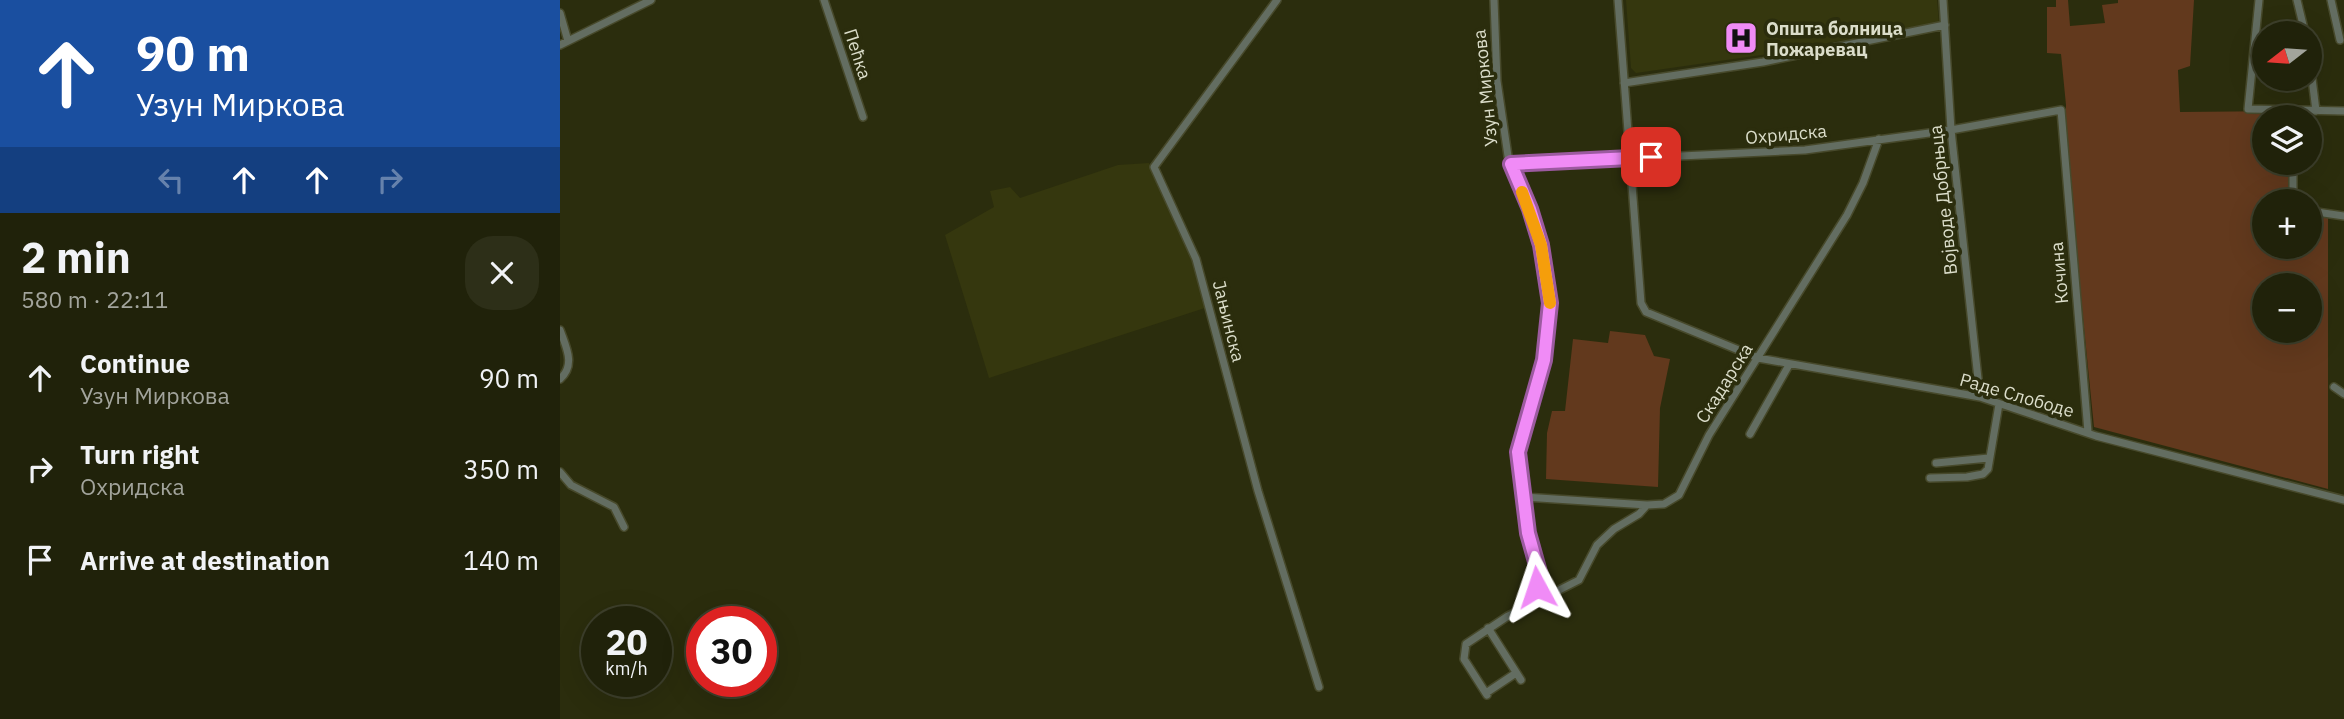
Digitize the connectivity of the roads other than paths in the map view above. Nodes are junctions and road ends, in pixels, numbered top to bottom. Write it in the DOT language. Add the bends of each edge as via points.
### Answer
graph roads {
  1 [pos="651,0"];
  2 [pos="824,0"];
  3 [pos="1277,0"];
  4 [pos="1493,0"];
  5 [pos="1618,0"];
  6 [pos="2259,0"];
  7 [pos="2297,0"];
  8 [pos="1945,1"];
  9 [pos="2332,3"];
  10 [pos="2344,5"];
  11 [pos="560,13"];
  12 [pos="2302,21"];
  13 [pos="1945,25"];
  14 [pos="2340,40"];
  15 [pos="568,41"];
  16 [pos="560,45"];
  17 [pos="1624,83"];
  18 [pos="2252,109"];
  19 [pos="2061,110"];
  20 [pos="2322,111"];
  21 [pos="2344,111"];
  22 [pos="863,117"];
  23 [pos="1951,130"];
  24 [pos="1879,139"];
  25 [pos="1629,157"];
  26 [pos="1511,164"];
  27 [pos="2322,213"];
  28 [pos="2344,216"];
  29 [pos="560,330"];
  30 [pos="1758,358"];
  31 [pos="1789,365"];
  32 [pos="560,379"];
  33 [pos="2334,387"];
  34 [pos="2344,394"];
  35 [pos="1980,397"];
  36 [pos="1999,404"];
  37 [pos="2088,432"];
  38 [pos="1751,435"];
  39 [pos="1989,458"];
  40 [pos="1936,463"];
  41 [pos="560,472"];
  42 [pos="1930,478"];
  43 [pos="1523,497"];
  44 [pos="2344,500"];
  45 [pos="1647,505"];
  46 [pos="624,527"];
  47 [pos="1540,576"];
  48 [pos="1550,594"];
  49 [pos="1529,606"];
  50 [pos="1488,628"];
  51 [pos="1319,687"];
  1 -- 15 [label="street"];
  2 -- 22 [label="street, Пећка"];
  3 -- 51 [label="street, Јањинска" via="1154,166 1196,258 1271,536"];
  4 -- 26 [label="street, Узун Миркова" via="1497,80"];
  5 -- 17 [label="street"];
  6 -- 18 [label="street" via="2248,109"];
  7 -- 12 [label="street"];
  8 -- 13 [label="street, Војводе Добрњца"];
  9 -- 10 [label="street"];
  9 -- 14 [label="street"];
  11 -- 15 [label="street"];
  13 -- 17 [label="street" via="1775,60"];
  13 -- 23 [label="street, Војводе Добрњца"];
  15 -- 16 [label="street"];
  17 -- 25 [label="street"];
  19 -- 23 [label="street, Охридска"];
  19 -- 37 [label="street, Кочина"];
  20 -- 21 [label="street"];
  23 -- 24 [label="street, Охридска"];
  23 -- 35 [label="street, Војводе Добрњца"];
  24 -- 25 [label="street, Охридска" via="1805,150"];
  24 -- 30 [label="street, Скадарска" via="1847,215"];
  25 -- 26 [label="street, Охридска"];
  25 -- 30 [label="street, Раде Слободе" via="1643,309"];
  26 -- 43 [label="street, Узун Миркова" via="1541,245 1550,303 1544,360 1518,452"];
  27 -- 28 [label="street"];
  29 -- 32 [label="street" via="569,361"];
  30 -- 31 [label="street, Раде Слободе"];
  30 -- 45 [label="street, Скадарска" via="1709,435 1679,495 1669,503"];
  31 -- 35 [label="street, Раде Слободе"];
  31 -- 38 [label="street"];
  33 -- 34 [label="street"];
  35 -- 36 [label="street, Раде Слободе"];
  36 -- 37 [label="street, Раде Слободе"];
  36 -- 39 [label="street"];
  37 -- 44 [label="street, Раде Слободе"];
  39 -- 40 [label="street"];
  39 -- 42 [label="street" via="1983,474"];
  41 -- 46 [label="street" via="571,485 614,508"];
  43 -- 45 [label="street"];
  43 -- 47 [label="street, Узун Миркова"];
  45 -- 48 [label="street, Скадарска" via="1597,545 1579,580"];
  47 -- 48 [label="street, Узун Миркова"];
  47 -- 49 [label="street"];
  48 -- 49 [label="street, Скадарска"];
  49 -- 50 [label="street, Скадарска"];
  50 -- 50 [label="street, Скадарска" via="1466,644 1464,652 1487,694 1519,677"];
}
